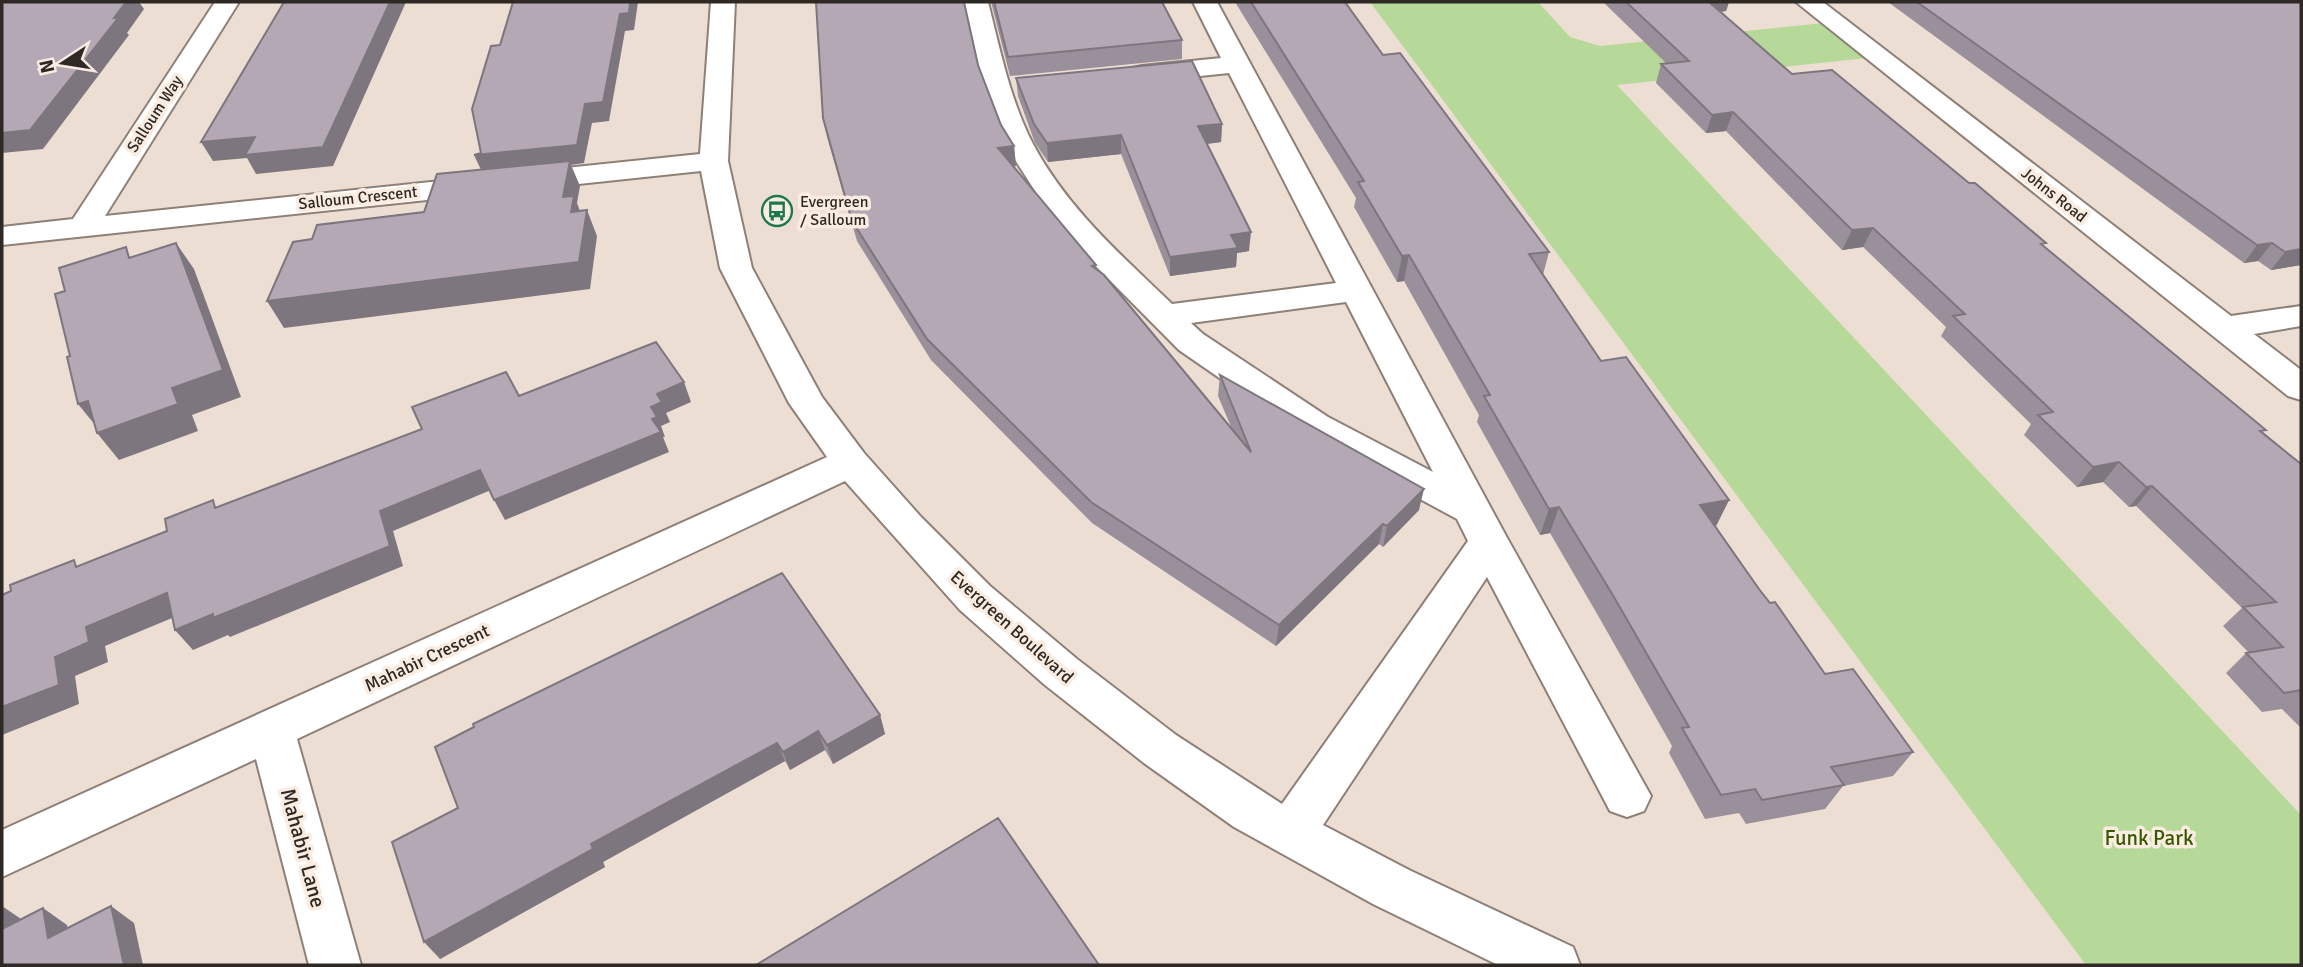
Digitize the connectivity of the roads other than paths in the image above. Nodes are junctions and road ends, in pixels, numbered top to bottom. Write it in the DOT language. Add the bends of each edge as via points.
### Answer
graph roads {
  1 [pos="227,2"];
  2 [pos="723,2"];
  3 [pos="976,2"];
  4 [pos="1205,2"];
  5 [pos="1808,2"];
  6 [pos="1238,64"];
  7 [pos="1118,76"];
  8 [pos="714,161"];
  9 [pos="83,227"];
  10 [pos="2,236"];
  11 [pos="1357,290"];
  12 [pos="1164,316"];
  13 [pos="2301,316"];
  14 [pos="2225,328"];
  15 [pos="2301,388"];
  16 [pos="851,462"];
  17 [pos="1480,526"];
  18 [pos="271,730"];
  19 [pos="1627,796"];
  20 [pos="1289,834"];
  21 [pos="2,854"];
  22 [pos="335,965"];
  23 [pos="1553,965"];
  1 -- 9 [label="street, Salloum Way"];
  2 -- 8 [label="street, Evergreen Boulevard"];
  3 -- 12 [label="street" via="1011,87 1020,144 1071,223"];
  4 -- 6 [label="street"];
  5 -- 14 [label="street, Johns Road"];
  6 -- 7 [label="street"];
  6 -- 11 [label="street"];
  8 -- 9 [label="street, Salloum Crescent"];
  8 -- 16 [label="street, Evergreen Boulevard" via="736,268 807,403"];
  9 -- 10 [label="street, Salloum Crescent"];
  11 -- 12 [label="street"];
  11 -- 17 [label="street"];
  12 -- 17 [label="street" via="1191,342 1315,426"];
  13 -- 14 [label="street"];
  14 -- 15 [label="street, Johns Road"];
  16 -- 18 [label="street, Mahabir Crescent"];
  16 -- 20 [label="street, Evergreen Boulevard" via="975,598 1061,672 1160,749"];
  17 -- 19 [label="street"];
  17 -- 20 [label="street"];
  18 -- 21 [label="street, Mahabir Crescent"];
  18 -- 22 [label="street, Mahabir Lane"];
  20 -- 23 [label="street, Evergreen Boulevard"];
}
